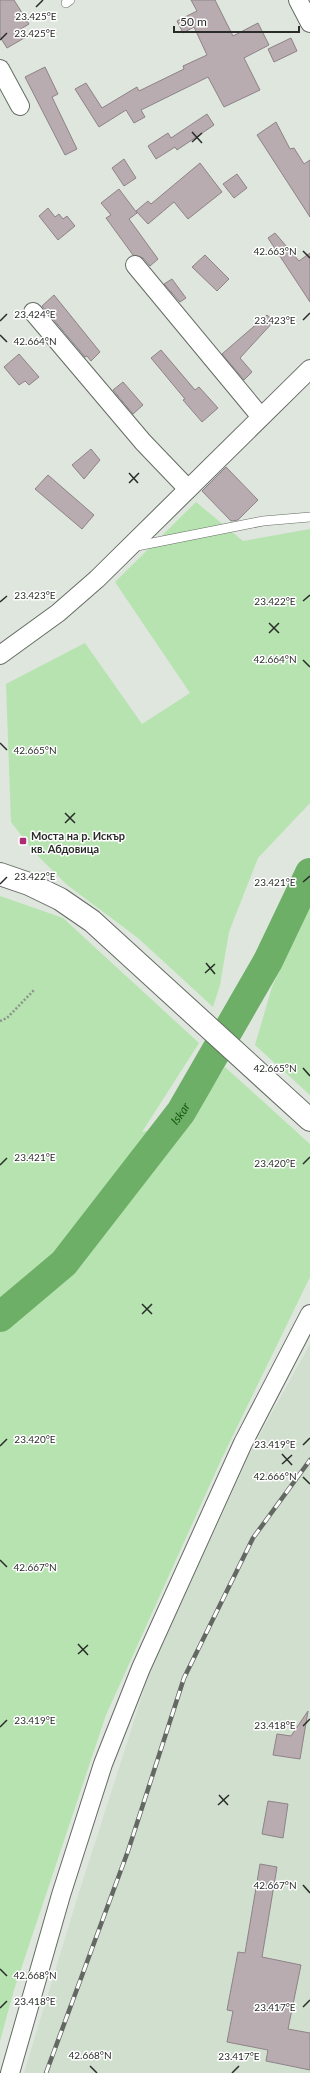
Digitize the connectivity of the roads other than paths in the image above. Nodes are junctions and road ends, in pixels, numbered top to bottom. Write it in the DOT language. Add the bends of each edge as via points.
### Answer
graph roads {
  1 [pos="298,0"];
  2 [pos="310,23"];
  3 [pos="0,70"];
  4 [pos="20,106"];
  5 [pos="135,265"];
  6 [pos="33,312"];
  7 [pos="310,369"];
  8 [pos="261,418"];
  9 [pos="188,489"];
  10 [pos="310,517"];
  11 [pos="130,548"];
  12 [pos="0,655"];
  13 [pos="0,874"];
  14 [pos="308,1118"];
  15 [pos="310,1314"];
  16 [pos="10,2073"];
  1 -- 2 [label="street"];
  3 -- 4 [label="street"];
  5 -- 8 [label="street"];
  6 -- 9 [label="street" via="143,442"];
  7 -- 8 [label="street"];
  8 -- 9 [label="street"];
  9 -- 11 [label="street"];
  10 -- 11 [label="lane" via="263,521"];
  11 -- 12 [label="street" via="58,614"];
  13 -- 14 [label="street" via="60,899 92,921"];
  15 -- 16 [label="street" via="243,1443 141,1668 103,1764 61,1895"];
}
